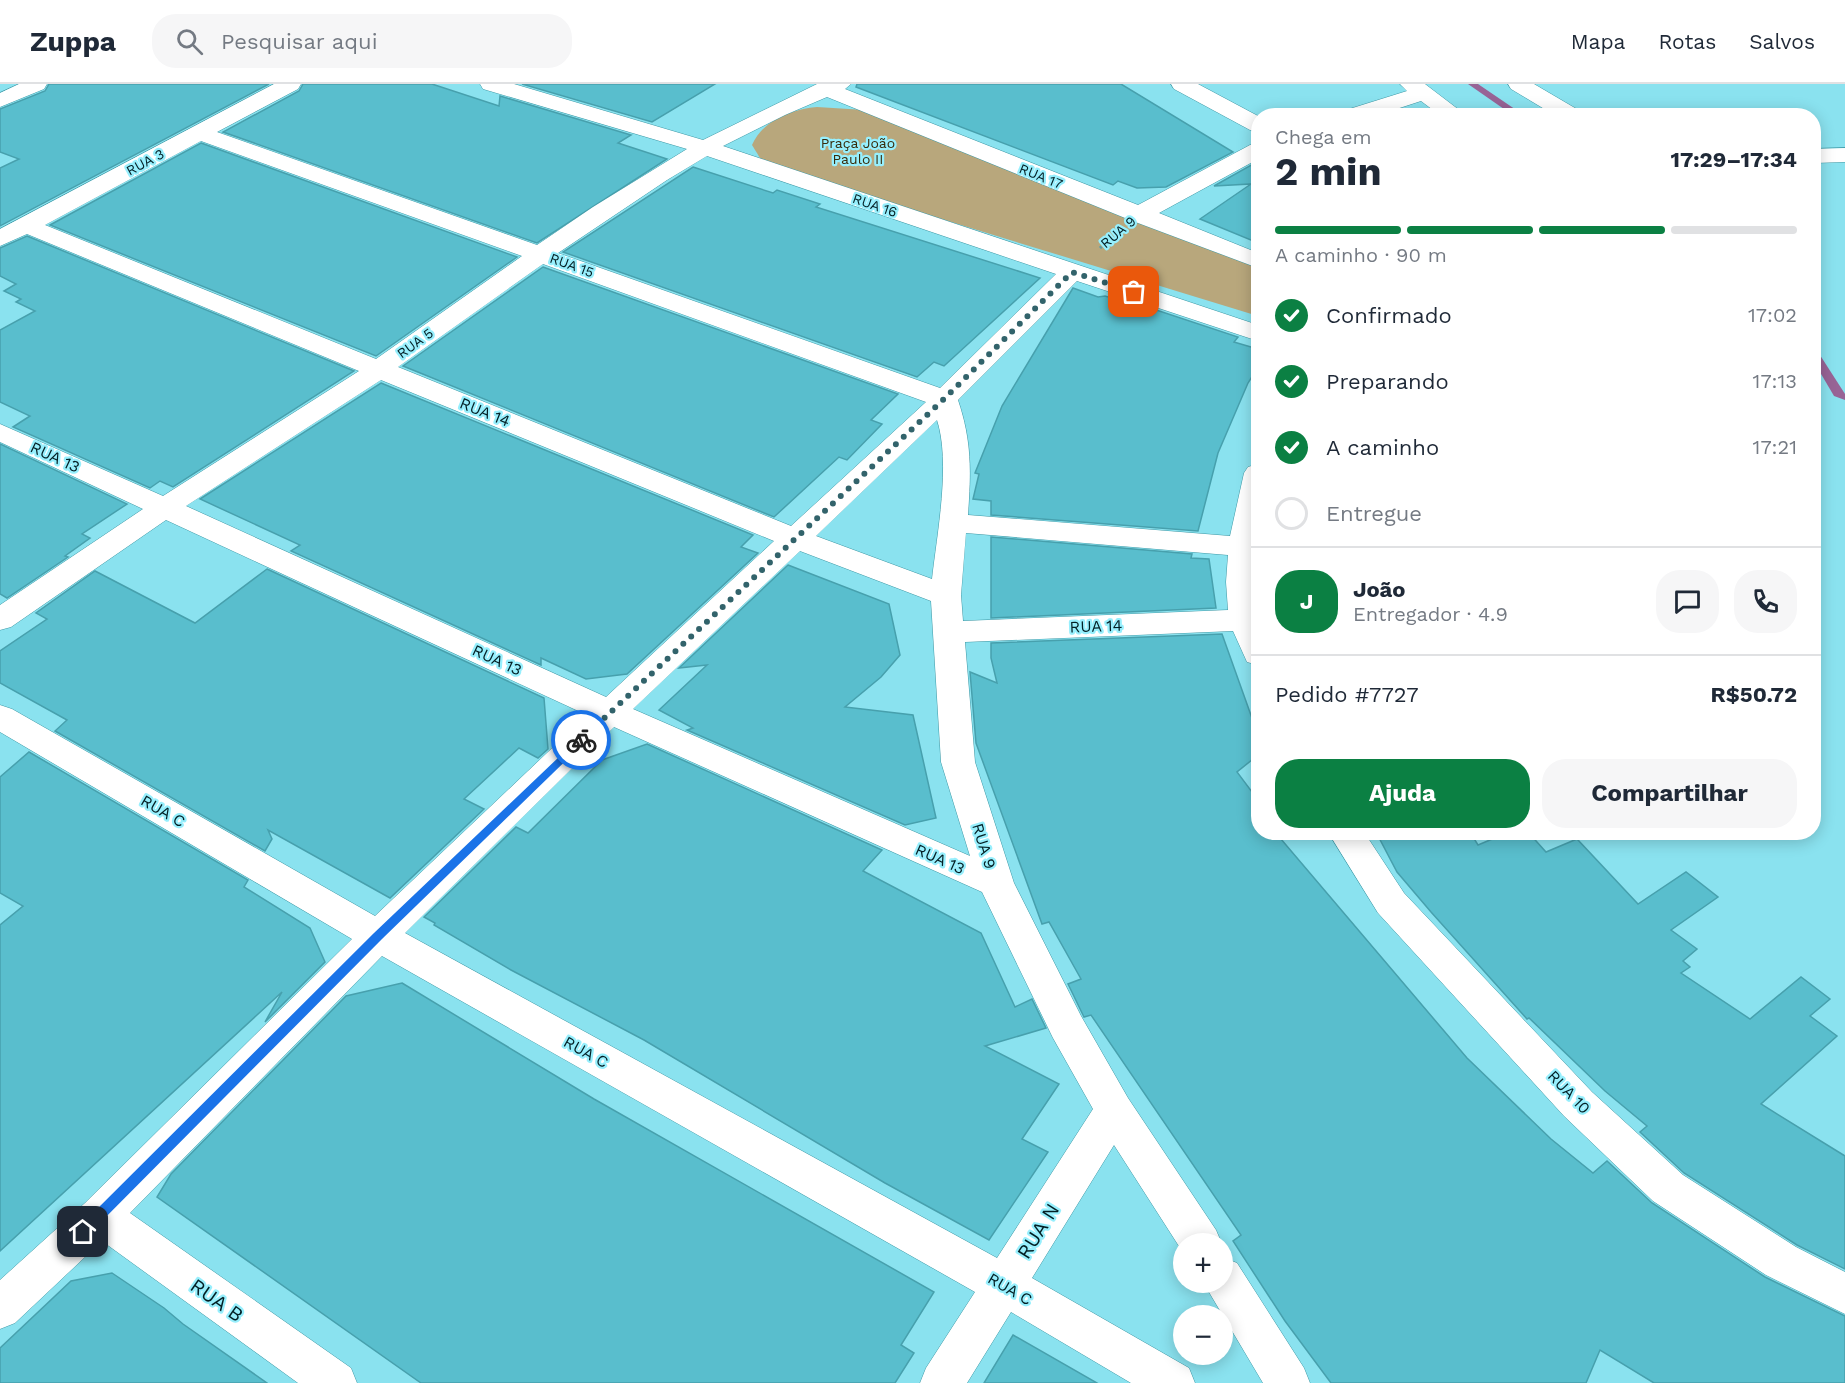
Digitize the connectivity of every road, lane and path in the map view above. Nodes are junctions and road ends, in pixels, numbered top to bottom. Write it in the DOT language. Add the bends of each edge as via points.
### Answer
graph roads {
  1 [pos="36,84"];
  2 [pos="290,84"];
  3 [pos="490,84"];
  4 [pos="1182,84"];
  5 [pos="1519,84"];
  6 [pos="832,87"];
  7 [pos="1418,88"];
  8 [pos="0,101"];
  9 [pos="1370,108"];
  10 [pos="1445,108"];
  11 [pos="1559,108"];
  12 [pos="1251,121"];
  13 [pos="200,133"];
  14 [pos="703,147"];
  15 [pos="1251,154"];
  16 [pos="1845,155"];
  17 [pos="1821,156"];
  18 [pos="1138,215"];
  19 [pos="25,225"];
  20 [pos="0,238"];
  21 [pos="541,254"];
  22 [pos="1251,258"];
  23 [pos="1072,272"];
  24 [pos="1251,331"];
  25 [pos="380,369"];
  26 [pos="944,399"];
  27 [pos="0,432"];
  28 [pos="1251,505"];
  29 [pos="165,507"];
  30 [pos="952,523"];
  31 [pos="793,538"];
  32 [pos="1242,547"];
  33 [pos="946,595"];
  34 [pos="0,620"];
  35 [pos="1245,620"];
  36 [pos="948,632"];
  37 [pos="1251,636"];
  38 [pos="610,712"];
  39 [pos="0,717"];
  40 [pos="1350,840"];
  41 [pos="996,883"];
  42 [pos="378,936"];
  43 [pos="1114,1110"];
  44 [pos="100,1216"];
  45 [pos="1194,1233"];
  46 [pos="1004,1285"];
  47 [pos="1232,1293"];
  48 [pos="1845,1294"];
  49 [pos="0,1308"];
  50 [pos="335,1383"];
  51 [pos="942,1383"];
  52 [pos="1173,1383"];
  53 [pos="1288,1383"];
  1 -- 8 [label="street"];
  2 -- 13 [label="street, RUA 3"];
  3 -- 14 [label="street, RUA 16"];
  4 -- 12 [label="street"];
  5 -- 11 [label="street"];
  6 -- 14 [label="street, RUA 5"];
  6 -- 18 [label="street, RUA 17"];
  7 -- 9 [label="street"];
  7 -- 10 [label="street"];
  13 -- 19 [label="street, RUA 3"];
  13 -- 21 [label="street, RUA 15"];
  14 -- 21 [label="street, RUA 5"];
  14 -- 23 [label="street, RUA 16"];
  15 -- 18 [label="street, RUA 9"];
  16 -- 17 [label="street"];
  18 -- 22 [label="street, RUA 17"];
  18 -- 23 [label="path, RUA 9"];
  19 -- 20 [label="street, RUA 3"];
  19 -- 25 [label="street, RUA 14"];
  21 -- 25 [label="street, RUA 5"];
  21 -- 26 [label="street, RUA 15"];
  23 -- 24 [label="street, RUA 16"];
  23 -- 26 [label="street"];
  25 -- 29 [label="street, RUA 5"];
  25 -- 31 [label="street, RUA 14"];
  26 -- 30 [label="street, RUA 9" via="954,429 957,470"];
  26 -- 31 [label="street"];
  27 -- 29 [label="street, RUA 13"];
  28 -- 32 [label="street"];
  29 -- 34 [label="street, RUA 5"];
  29 -- 38 [label="street, RUA 13"];
  30 -- 32 [label="street"];
  30 -- 33 [label="street, RUA 9"];
  31 -- 33 [label="street, RUA 14"];
  31 -- 38 [label="street"];
  32 -- 35 [label="street"];
  33 -- 36 [label="street, RUA 9"];
  35 -- 36 [label="street, RUA 14"];
  35 -- 37 [label="street"];
  36 -- 41 [label="street, RUA 9" via="958,762"];
  38 -- 41 [label="street, RUA 13"];
  38 -- 42 [label="street"];
  39 -- 42 [label="street, RUA C"];
  40 -- 48 [label="street, RUA 10" via="1391,903 1578,1104 1668,1188 1781,1261"];
  41 -- 43 [label="street, RUA 9" via="1067,1027"];
  42 -- 44 [label="street"];
  42 -- 46 [label="street, RUA C"];
  43 -- 45 [label="street, RUA 9"];
  43 -- 46 [label="street, RUA N"];
  44 -- 49 [label="street"];
  44 -- 50 [label="street, RUA B"];
  46 -- 51 [label="street, RUA N"];
  46 -- 52 [label="street, RUA C"];
  47 -- 53 [label="street"];
}
